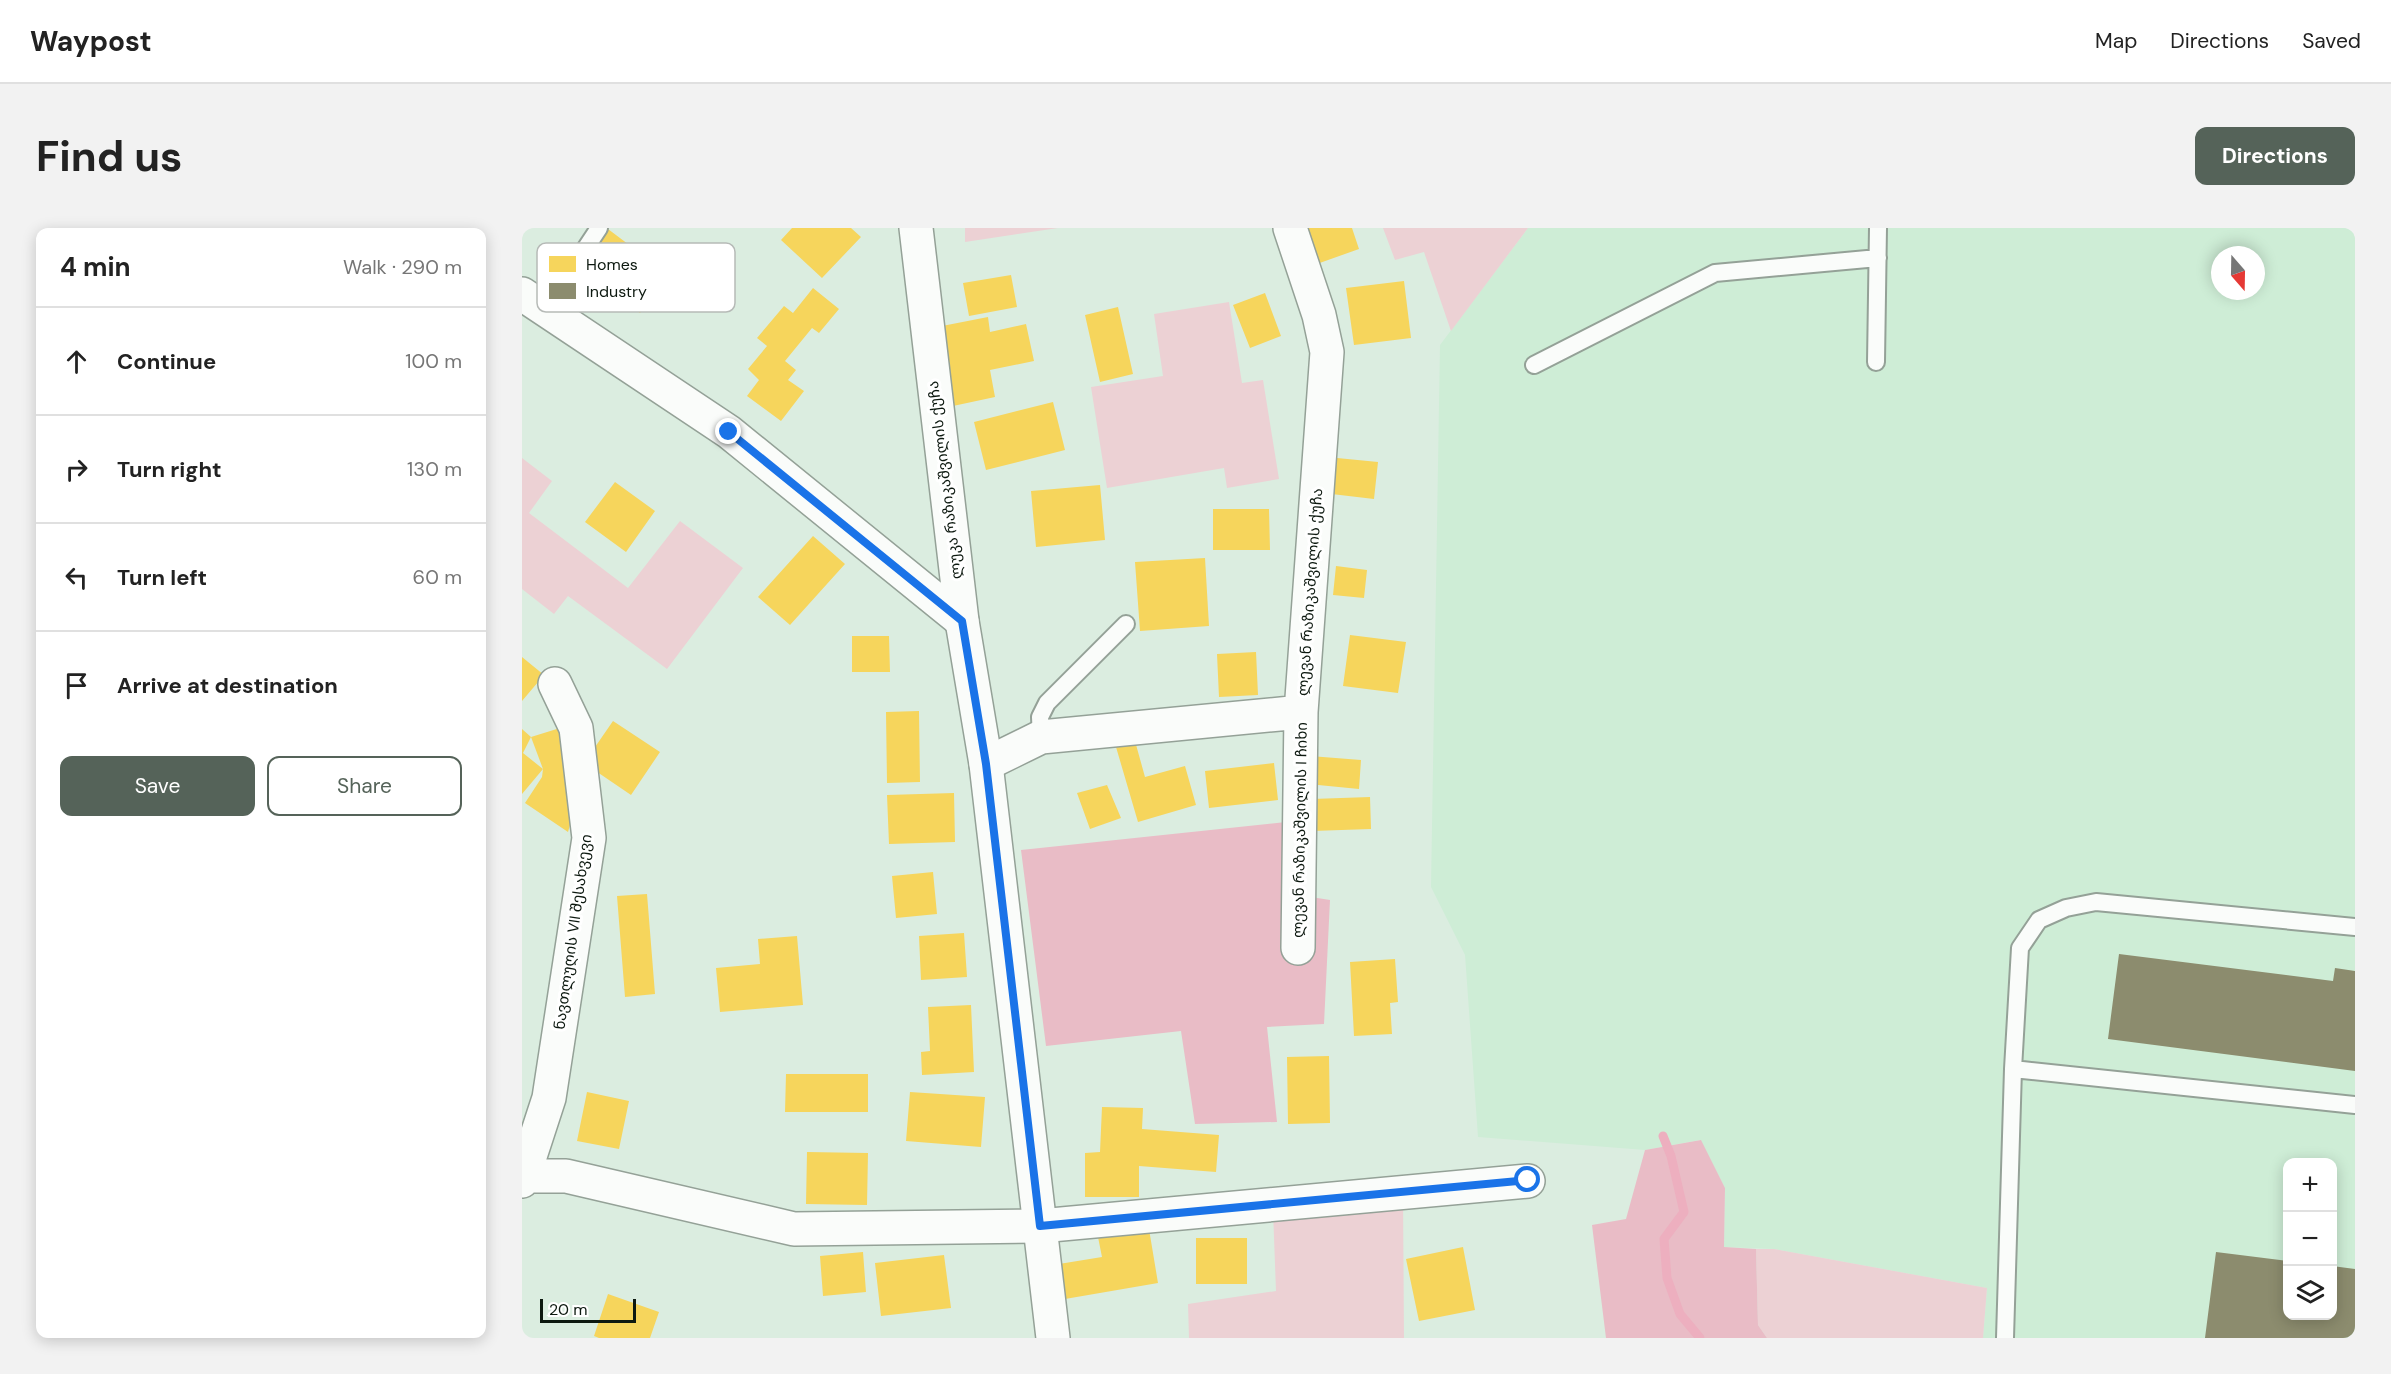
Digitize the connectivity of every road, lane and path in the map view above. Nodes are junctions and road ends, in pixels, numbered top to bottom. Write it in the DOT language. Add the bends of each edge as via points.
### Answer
graph roads {
  1 [pos="599,228"];
  2 [pos="915,228"];
  3 [pos="1290,228"];
  4 [pos="1878,228"];
  5 [pos="586,243"];
  6 [pos="1878,258"];
  7 [pos="550,312"];
  8 [pos="1876,362"];
  9 [pos="1534,365"];
  10 [pos="962,621"];
  11 [pos="1126,624"];
  12 [pos="555,684"];
  13 [pos="1301,712"];
  14 [pos="1041,737"];
  15 [pos="986,764"];
  16 [pos="2355,927"];
  17 [pos="1298,948"];
  18 [pos="2013,1069"];
  19 [pos="2355,1105"];
  20 [pos="523,1178"];
  21 [pos="1528,1180"];
  22 [pos="1040,1226"];
  23 [pos="1053,1338"];
  24 [pos="2005,1338"];
  1 -- 5 [label="lane"];
  2 -- 10 [label="street, ლუკა რაზიკაშვილის ქუჩა"];
  3 -- 13 [label="street, ლევან რაზიკაშვილის ქუჩა" via="1327,352"];
  4 -- 6 [label="lane"];
  6 -- 8 [label="lane"];
  6 -- 9 [label="lane" via="1715,273"];
  7 -- 10 [label="street" via="729,432"];
  10 -- 15 [label="street, ლუკა რაზიკაშვილის ქუჩა"];
  11 -- 14 [label="lane" via="1047,703 1040,717"];
  12 -- 20 [label="street, ნავთლუღის VII შესახვევი" via="576,728 589,838 549,1098"];
  13 -- 14 [label="street, ლევან რაზიკაშვილის ქუჩა"];
  13 -- 17 [label="street, ლევან რაზიკაშვილის I ჩიხი"];
  14 -- 15 [label="street, ლევან რაზიკაშვილის ქუჩა"];
  15 -- 22 [label="street, ლუკა რაზიკაშვილის ქუჩა"];
  16 -- 18 [label="lane" via="2096,902 2066,908 2039,920 2020,948"];
  18 -- 19 [label="lane"];
  18 -- 24 [label="lane"];
  20 -- 22 [label="street" via="566,1176 794,1229"];
  21 -- 22 [label="street"];
  22 -- 23 [label="street, ლუკა რაზიკაშვილის ქუჩა"];
}
